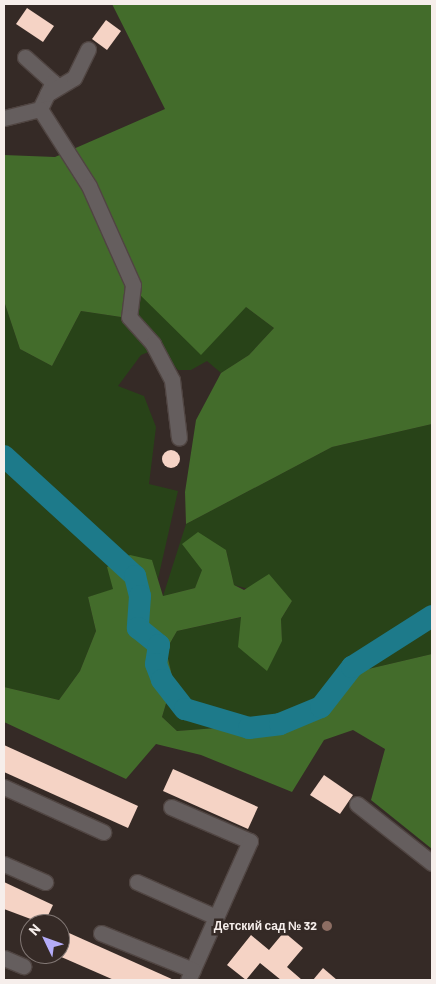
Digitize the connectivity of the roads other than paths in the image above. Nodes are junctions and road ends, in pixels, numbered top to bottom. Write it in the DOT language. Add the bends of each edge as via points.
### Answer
graph roads {
  1 [pos="88,50"];
  2 [pos="26,57"];
  3 [pos="47,94"];
  4 [pos="40,109"];
  5 [pos="4,118"];
  6 [pos="179,438"];
  7 [pos="4,787"];
  8 [pos="357,804"];
  9 [pos="170,807"];
  10 [pos="103,832"];
  11 [pos="432,863"];
  12 [pos="4,864"];
  13 [pos="45,882"];
  14 [pos="137,882"];
  15 [pos="216,917"];
  16 [pos="101,933"];
  17 [pos="4,958"];
  18 [pos="23,966"];
  19 [pos="190,975"];
  1 -- 3 [label="lane" via="74,78"];
  2 -- 3 [label="lane" via="53,82"];
  3 -- 4 [label="lane"];
  4 -- 5 [label="lane"];
  4 -- 6 [label="lane" via="89,186 133,285 129,317 153,344 172,380"];
  7 -- 10 [label="lane"];
  8 -- 11 [label="lane"];
  9 -- 15 [label="lane" via="250,841"];
  12 -- 13 [label="lane"];
  14 -- 15 [label="lane"];
  15 -- 19 [label="lane"];
  16 -- 19 [label="lane"];
  17 -- 18 [label="lane"];
}
